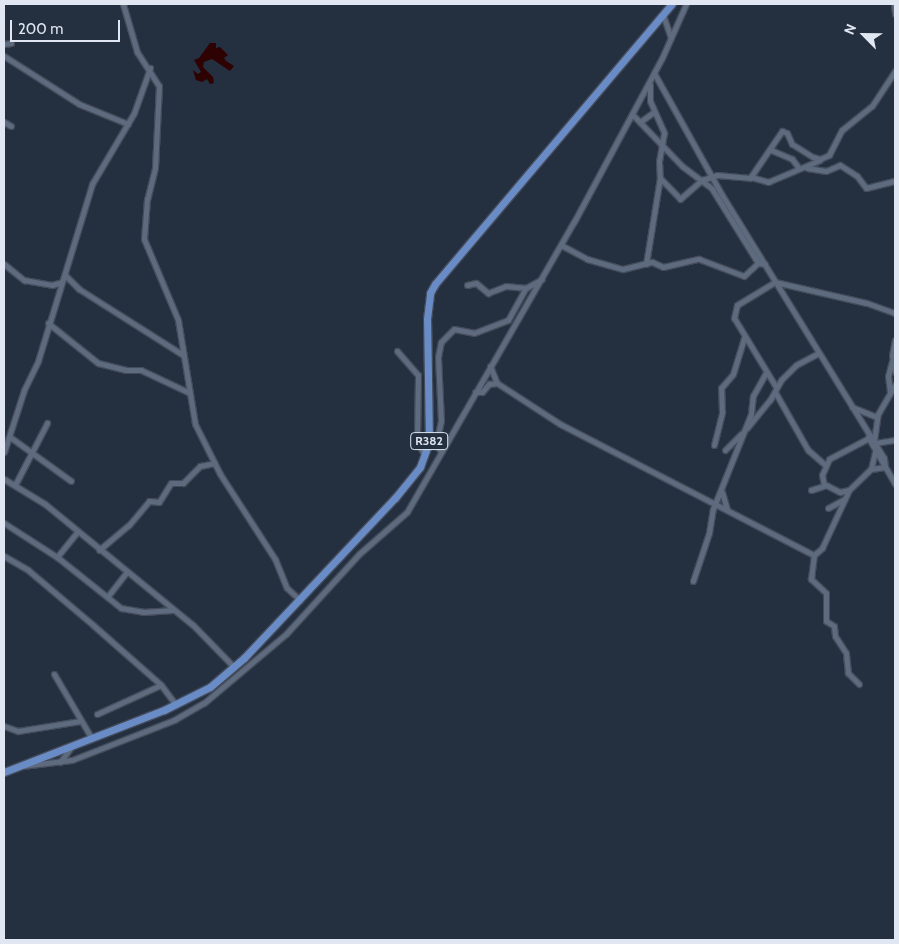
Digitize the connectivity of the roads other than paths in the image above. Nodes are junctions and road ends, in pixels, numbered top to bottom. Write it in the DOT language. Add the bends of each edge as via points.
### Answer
graph roads {
  1 [pos="123,4"];
  2 [pos="672,4"];
  3 [pos="686,4"];
  4 [pos="894,4"];
  5 [pos="895,14"];
  6 [pos="662,15"];
  7 [pos="672,38"];
  8 [pos="11,43"];
  9 [pos="4,44"];
  10 [pos="4,56"];
  11 [pos="150,68"];
  12 [pos="895,71"];
  13 [pos="654,73"];
  14 [pos="650,80"];
  15 [pos="654,112"];
  16 [pos="632,114"];
  17 [pos="4,122"];
  18 [pos="640,122"];
  19 [pos="128,124"];
  20 [pos="11,126"];
  21 [pos="664,146"];
  22 [pos="771,150"];
  23 [pos="820,160"];
  24 [pos="798,167"];
  25 [pos="807,168"];
  26 [pos="712,176"];
  27 [pos="751,176"];
  28 [pos="660,178"];
  29 [pos="702,180"];
  30 [pos="895,181"];
  31 [pos="561,245"];
  32 [pos="758,263"];
  33 [pos="4,264"];
  34 [pos="646,264"];
  35 [pos="765,265"];
  36 [pos="65,275"];
  37 [pos="543,278"];
  38 [pos="62,282"];
  39 [pos="775,282"];
  40 [pos="467,285"];
  41 [pos="526,288"];
  42 [pos="895,313"];
  43 [pos="48,323"];
  44 [pos="744,337"];
  45 [pos="895,340"];
  46 [pos="397,350"];
  47 [pos="818,354"];
  48 [pos="183,355"];
  49 [pos="892,360"];
  50 [pos="490,366"];
  51 [pos="895,372"];
  52 [pos="766,373"];
  53 [pos="497,383"];
  54 [pos="775,389"];
  55 [pos="893,390"];
  56 [pos="475,392"];
  57 [pos="190,393"];
  58 [pos="766,405"];
  59 [pos="851,406"];
  60 [pos="753,409"];
  61 [pos="877,417"];
  62 [pos="47,423"];
  63 [pos="742,433"];
  64 [pos="868,437"];
  65 [pos="8,438"];
  66 [pos="895,440"];
  67 [pos="874,442"];
  68 [pos="884,443"];
  69 [pos="714,445"];
  70 [pos="440,450"];
  71 [pos="725,450"];
  72 [pos="877,450"];
  73 [pos="4,452"];
  74 [pos="33,454"];
  75 [pos="425,456"];
  76 [pos="215,463"];
  77 [pos="825,465"];
  78 [pos="885,467"];
  79 [pos="871,469"];
  80 [pos="4,479"];
  81 [pos="71,481"];
  82 [pos="895,484"];
  83 [pos="15,485"];
  84 [pos="824,485"];
  85 [pos="811,490"];
  86 [pos="849,490"];
  87 [pos="722,491"];
  88 [pos="845,499"];
  89 [pos="716,504"];
  90 [pos="828,508"];
  91 [pos="727,509"];
  92 [pos="4,524"];
  93 [pos="77,532"];
  94 [pos="99,550"];
  95 [pos="814,555"];
  96 [pos="4,556"];
  97 [pos="57,557"];
  98 [pos="127,572"];
  99 [pos="693,581"];
  100 [pos="108,596"];
  101 [pos="300,600"];
  102 [pos="174,610"];
  103 [pos="234,667"];
  104 [pos="54,674"];
  105 [pos="858,684"];
  106 [pos="161,685"];
  107 [pos="176,705"];
  108 [pos="97,714"];
  109 [pos="80,721"];
  110 [pos="4,726"];
  111 [pos="91,737"];
  112 [pos="75,744"];
  113 [pos="60,762"];
  114 [pos="20,766"];
  115 [pos="4,772"];
  1 -- 11 [label="street" via="137,52"];
  2 -- 6 [label="main road, R382"];
  3 -- 7 [label="street"];
  4 -- 5 [label="street"];
  6 -- 7 [label="street"];
  6 -- 75 [label="main road, R382" via="430,293 427,319 429,432"];
  7 -- 13 [label="street"];
  8 -- 9 [label="street"];
  10 -- 19 [label="street" via="79,104"];
  11 -- 19 [label="street"];
  11 -- 48 [label="street" via="159,91 155,171 147,199 144,242 176,313"];
  12 -- 23 [label="street" via="872,106 842,130 832,153"];
  13 -- 14 [label="street"];
  13 -- 26 [label="street"];
  14 -- 15 [label="street" via="649,96"];
  14 -- 16 [label="street"];
  15 -- 18 [label="street"];
  15 -- 21 [label="street" via="662,128"];
  16 -- 18 [label="street"];
  16 -- 31 [label="street"];
  17 -- 20 [label="street"];
  18 -- 21 [label="street"];
  19 -- 36 [label="street" via="92,184"];
  21 -- 28 [label="street" via="659,161"];
  21 -- 29 [label="street" via="687,171"];
  22 -- 23 [label="street" via="780,132 786,131 794,146"];
  22 -- 24 [label="street" via="792,159"];
  22 -- 27 [label="street"];
  23 -- 25 [label="street"];
  24 -- 25 [label="street"];
  24 -- 27 [label="street" via="791,174 768,182"];
  25 -- 30 [label="street" via="826,171 840,165 859,178 866,188"];
  26 -- 27 [label="street"];
  26 -- 29 [label="street"];
  26 -- 35 [label="street"];
  28 -- 29 [label="street" via="680,199"];
  28 -- 34 [label="street"];
  29 -- 32 [label="street" via="717,195"];
  31 -- 34 [label="street" via="587,259 619,268 636,269"];
  31 -- 37 [label="street"];
  32 -- 34 [label="street" via="744,276 699,259 662,267 653,262"];
  32 -- 35 [label="street"];
  33 -- 38 [label="street" via="24,280 52,285"];
  35 -- 39 [label="street"];
  36 -- 38 [label="street"];
  36 -- 48 [label="street"];
  37 -- 41 [label="street"];
  37 -- 50 [label="street"];
  38 -- 43 [label="street"];
  39 -- 42 [label="street"];
  39 -- 44 [label="street" via="737,305 734,318"];
  39 -- 47 [label="street"];
  40 -- 41 [label="street" via="476,283 488,293 506,286"];
  41 -- 70 [label="street" via="508,320 474,333 454,329 442,342 438,351 441,421 436,444"];
  43 -- 57 [label="street" via="98,363 141,370"];
  43 -- 65 [label="street" via="38,361 24,390"];
  44 -- 52 [label="street"];
  44 -- 69 [label="street" via="733,374 721,388 722,412"];
  45 -- 49 [label="street"];
  46 -- 75 [label="street" via="418,375 417,441"];
  47 -- 54 [label="street" via="796,365"];
  47 -- 59 [label="street"];
  48 -- 57 [label="street"];
  49 -- 51 [label="street"];
  49 -- 55 [label="street" via="888,376"];
  50 -- 53 [label="street"];
  50 -- 56 [label="street"];
  52 -- 54 [label="street"];
  52 -- 60 [label="street" via="754,392"];
  53 -- 56 [label="street" via="489,384 482,392"];
  53 -- 89 [label="street" via="560,424"];
  54 -- 58 [label="street"];
  54 -- 77 [label="street" via="808,450"];
  55 -- 61 [label="street"];
  56 -- 70 [label="street"];
  57 -- 76 [label="street" via="195,424"];
  58 -- 60 [label="street"];
  58 -- 63 [label="street"];
  59 -- 61 [label="street"];
  59 -- 64 [label="street"];
  60 -- 63 [label="street"];
  61 -- 67 [label="street"];
  62 -- 74 [label="street"];
  63 -- 71 [label="street"];
  63 -- 87 [label="street"];
  64 -- 67 [label="street"];
  64 -- 72 [label="street"];
  64 -- 77 [label="street" via="831,457"];
  65 -- 73 [label="street"];
  65 -- 74 [label="street"];
  66 -- 68 [label="street"];
  67 -- 68 [label="street"];
  67 -- 72 [label="street"];
  68 -- 72 [label="street"];
  70 -- 113 [label="street" via="406,512 358,554 286,634 221,691 174,720"];
  72 -- 78 [label="street"];
  72 -- 79 [label="street"];
  74 -- 81 [label="street"];
  74 -- 83 [label="street"];
  75 -- 101 [label="main road, R382" via="395,498"];
  76 -- 94 [label="street" via="200,466 183,483 171,483 159,502 149,500 124,529"];
  76 -- 101 [label="street" via="268,547 286,588"];
  77 -- 84 [label="street"];
  78 -- 79 [label="street"];
  78 -- 82 [label="street"];
  79 -- 86 [label="street"];
  80 -- 83 [label="street"];
  83 -- 93 [label="street" via="45,504"];
  84 -- 85 [label="street"];
  84 -- 86 [label="street" via="840,492"];
  86 -- 88 [label="street"];
  87 -- 89 [label="street"];
  87 -- 91 [label="street"];
  88 -- 90 [label="street"];
  88 -- 95 [label="street" via="822,548"];
  89 -- 91 [label="street"];
  89 -- 99 [label="street"];
  91 -- 95 [label="street"];
  92 -- 97 [label="street"];
  93 -- 94 [label="street"];
  93 -- 97 [label="street"];
  94 -- 98 [label="street"];
  95 -- 105 [label="street" via="811,582 826,593 826,621 834,626 835,636 846,653 848,673"];
  96 -- 106 [label="street" via="28,570"];
  97 -- 100 [label="street"];
  98 -- 100 [label="street"];
  98 -- 102 [label="street"];
  100 -- 102 [label="street" via="124,609"];
  101 -- 103 [label="main road, R382"];
  102 -- 103 [label="street"];
  103 -- 107 [label="main road, R382" via="210,687"];
  104 -- 109 [label="street"];
  106 -- 107 [label="street"];
  106 -- 108 [label="street"];
  107 -- 111 [label="main road, R382"];
  109 -- 110 [label="street" via="18,731"];
  109 -- 111 [label="street"];
  111 -- 112 [label="main road, R382"];
  112 -- 113 [label="street"];
  112 -- 114 [label="main road, R382"];
  113 -- 114 [label="street"];
  114 -- 115 [label="main road, R382"];
}
